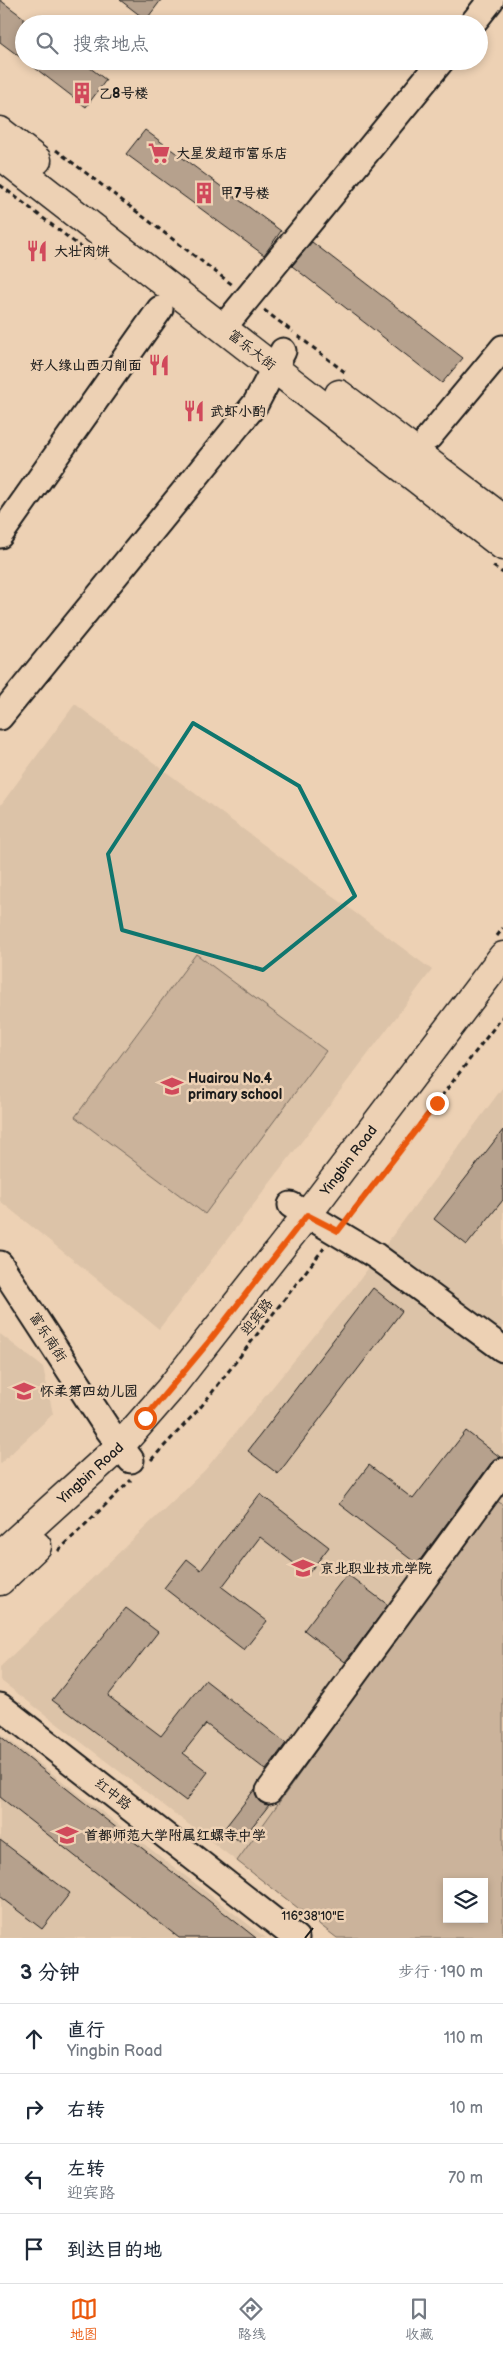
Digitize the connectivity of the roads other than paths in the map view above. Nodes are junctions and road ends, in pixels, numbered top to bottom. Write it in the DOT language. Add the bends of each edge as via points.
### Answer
graph roads {
  1 [pos="491,0"];
  2 [pos="479,15"];
  3 [pos="434,70"];
  4 [pos="0,131"];
  5 [pos="0,155"];
  6 [pos="160,309"];
  7 [pos="229,321"];
  8 [pos="503,348"];
  9 [pos="279,360"];
  10 [pos="429,437"];
  11 [pos="503,519"];
  12 [pos="0,535"];
  13 [pos="503,546"];
  14 [pos="0,717"];
  15 [pos="503,956"];
  16 [pos="503,985"];
  17 [pos="314,1219"];
  18 [pos="0,1264"];
  19 [pos="503,1349"];
  20 [pos="133,1462"];
  21 [pos="503,1471"];
  22 [pos="0,1555"];
  23 [pos="0,1581"];
  24 [pos="0,1706"];
  25 [pos="269,1790"];
  26 [pos="296,1938"];
  1 -- 2 [label="street"];
  3 -- 7 [label="street"];
  4 -- 7 [label="main road, 富乐大街"];
  5 -- 7 [label="main road, 富乐大街"];
  6 -- 12 [label="street"];
  7 -- 9 [label="main road, 富乐大街"];
  8 -- 10 [label="street"];
  9 -- 11 [label="main road, 富乐大街"];
  9 -- 13 [label="main road, 富乐大街"];
  9 -- 14 [label="street" via="256,403"];
  15 -- 17 [label="main road, Yingbin Road"];
  16 -- 17 [label="main road, Yingbin Road"];
  17 -- 19 [label="street" via="376,1256"];
  17 -- 20 [label="main road, Yingbin Road" via="184,1400"];
  18 -- 20 [label="street, 富乐南街"];
  20 -- 22 [label="main road, Yingbin Road"];
  20 -- 23 [label="main road, Yingbin Road"];
  21 -- 25 [label="street"];
  24 -- 26 [label="street, 红中路"];
}
